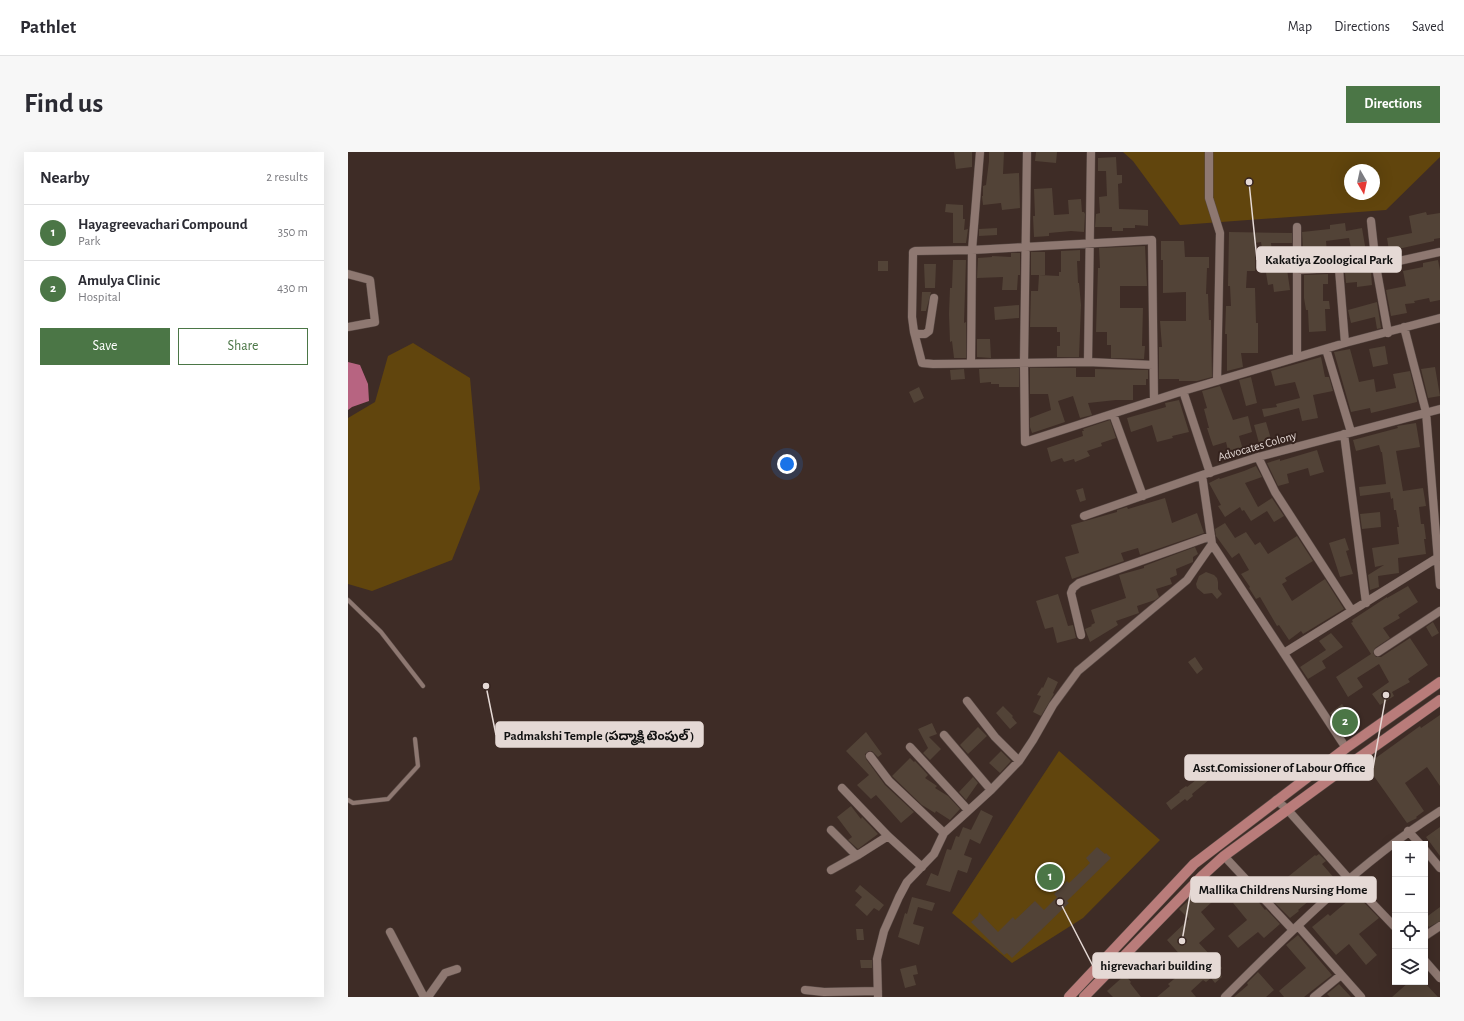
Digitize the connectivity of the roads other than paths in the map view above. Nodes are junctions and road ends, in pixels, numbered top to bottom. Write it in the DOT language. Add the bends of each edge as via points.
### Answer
graph roads {
  1 [pos="980,152"];
  2 [pos="1027,152"];
  3 [pos="1091,152"];
  4 [pos="1209,152"];
  5 [pos="1371,221"];
  6 [pos="1297,227"];
  7 [pos="1090,243"];
  8 [pos="1026,247"];
  9 [pos="972,250"];
  10 [pos="1440,252"];
  11 [pos="1376,266"];
  12 [pos="1339,269"];
  13 [pos="1297,270"];
  14 [pos="348,274"];
  15 [pos="934,298"];
  16 [pos="1440,318"];
  17 [pos="348,326"];
  18 [pos="1404,327"];
  19 [pos="914,332"];
  20 [pos="1388,333"];
  21 [pos="1345,343"];
  22 [pos="1326,349"];
  23 [pos="1297,357"];
  24 [pos="1024,362"];
  25 [pos="1088,362"];
  26 [pos="971,363"];
  27 [pos="1153,365"];
  28 [pos="1217,381"];
  29 [pos="1183,391"];
  30 [pos="1154,400"];
  31 [pos="1440,408"];
  32 [pos="1426,412"];
  33 [pos="1113,414"];
  34 [pos="1347,433"];
  35 [pos="1258,457"];
  36 [pos="1206,474"];
  37 [pos="1143,496"];
  38 [pos="1084,516"];
  39 [pos="1211,540"];
  40 [pos="1437,558"];
  41 [pos="1440,585"];
  42 [pos="348,600"];
  43 [pos="1366,603"];
  44 [pos="1352,611"];
  45 [pos="1440,611"];
  46 [pos="1081,636"];
  47 [pos="1378,652"];
  48 [pos="1284,653"];
  49 [pos="1440,682"];
  50 [pos="423,686"];
  51 [pos="1440,700"];
  52 [pos="967,701"];
  53 [pos="944,736"];
  54 [pos="415,739"];
  55 [pos="910,747"];
  56 [pos="1346,748"];
  57 [pos="870,756"];
  58 [pos="1019,761"];
  59 [pos="842,788"];
  60 [pos="991,790"];
  61 [pos="348,800"];
  62 [pos="1276,800"];
  63 [pos="1287,809"];
  64 [pos="968,810"];
  65 [pos="1440,811"];
  66 [pos="831,830"];
  67 [pos="1408,831"];
  68 [pos="944,833"];
  69 [pos="888,836"];
  70 [pos="1417,841"];
  71 [pos="1428,854"];
  72 [pos="858,855"];
  73 [pos="1224,856"];
  74 [pos="922,867"];
  75 [pos="1440,868"];
  76 [pos="831,870"];
  77 [pos="1349,879"];
  78 [pos="1392,924"];
  79 [pos="1440,926"];
  80 [pos="1295,928"];
  81 [pos="390,932"];
  82 [pos="1428,934"];
  83 [pos="1428,964"];
  84 [pos="457,969"];
  85 [pos="1341,975"];
  86 [pos="1440,978"];
  87 [pos="805,990"];
  88 [pos="878,994"];
  89 [pos="424,997"];
  90 [pos="428,997"];
  91 [pos="1069,997"];
  92 [pos="1084,997"];
  93 [pos="1225,997"];
  94 [pos="1314,997"];
  95 [pos="1361,997"];
  1 -- 9 [label="street"];
  2 -- 8 [label="street"];
  3 -- 7 [label="street"];
  4 -- 28 [label="street" via="1209,198 1220,233"];
  5 -- 11 [label="street"];
  6 -- 13 [label="street"];
  7 -- 8 [label="street"];
  7 -- 25 [label="street"];
  7 -- 27 [label="street" via="1152,240"];
  8 -- 9 [label="street"];
  8 -- 24 [label="street"];
  9 -- 19 [label="street" via="913,252"];
  9 -- 26 [label="street"];
  10 -- 11 [label="street"];
  11 -- 12 [label="street"];
  11 -- 20 [label="street"];
  12 -- 13 [label="street"];
  12 -- 21 [label="street"];
  13 -- 23 [label="street"];
  14 -- 17 [label="street" via="370,280 375,322"];
  15 -- 19 [label="street" via="929,331 925,334"];
  16 -- 18 [label="street"];
  18 -- 20 [label="street"];
  18 -- 32 [label="street"];
  19 -- 26 [label="street" via="922,363"];
  20 -- 21 [label="street"];
  21 -- 22 [label="street"];
  22 -- 23 [label="street"];
  22 -- 34 [label="street"];
  23 -- 28 [label="street"];
  24 -- 25 [label="street"];
  24 -- 26 [label="street"];
  24 -- 33 [label="street" via="1025,442"];
  25 -- 27 [label="street"];
  27 -- 30 [label="street"];
  28 -- 29 [label="street"];
  29 -- 30 [label="street"];
  29 -- 36 [label="street"];
  30 -- 33 [label="street"];
  31 -- 32 [label="street, Advocates Colony"];
  32 -- 34 [label="street, Advocates Colony"];
  32 -- 40 [label="street"];
  33 -- 37 [label="street"];
  34 -- 35 [label="street, Advocates Colony"];
  34 -- 43 [label="street"];
  35 -- 36 [label="street, Advocates Colony"];
  35 -- 44 [label="street" via="1275,492"];
  36 -- 37 [label="street, Advocates Colony"];
  36 -- 39 [label="street"];
  37 -- 38 [label="street, Advocates Colony"];
  39 -- 46 [label="street" via="1079,583 1071,593"];
  39 -- 48 [label="street"];
  39 -- 58 [label="street" via="1187,580 1078,671 1053,705"];
  40 -- 41 [label="street"];
  40 -- 43 [label="street"];
  42 -- 50 [label="lane" via="381,632"];
  43 -- 44 [label="street"];
  44 -- 48 [label="street"];
  45 -- 47 [label="street"];
  48 -- 56 [label="street"];
  49 -- 56 [label="main road"];
  51 -- 63 [label="main road"];
  52 -- 58 [label="street" via="995,737"];
  53 -- 60 [label="street"];
  54 -- 61 [label="lane" via="418,766 388,799 353,803"];
  55 -- 64 [label="street"];
  56 -- 62 [label="main road"];
  57 -- 68 [label="street" via="889,781"];
  58 -- 60 [label="street"];
  59 -- 69 [label="street"];
  60 -- 64 [label="street"];
  62 -- 63 [label="street"];
  62 -- 91 [label="main road" via="1194,864"];
  63 -- 73 [label="main road"];
  63 -- 77 [label="street"];
  64 -- 68 [label="street"];
  65 -- 67 [label="street"];
  66 -- 72 [label="street"];
  67 -- 70 [label="street"];
  67 -- 77 [label="street"];
  68 -- 74 [label="street" via="934,854"];
  69 -- 72 [label="street"];
  69 -- 74 [label="street"];
  71 -- 75 [label="street"];
  72 -- 76 [label="street"];
  73 -- 80 [label="street"];
  73 -- 92 [label="main road"];
  74 -- 88 [label="street" via="907,882 898,897 884,931 877,959"];
  77 -- 78 [label="street"];
  77 -- 80 [label="street"];
  79 -- 82 [label="street"];
  80 -- 85 [label="street"];
  80 -- 93 [label="street"];
  81 -- 89 [label="street"];
  83 -- 86 [label="street"];
  84 -- 90 [label="street" via="445,973"];
  85 -- 94 [label="street"];
  85 -- 95 [label="street"];
  87 -- 88 [label="street"];
}
